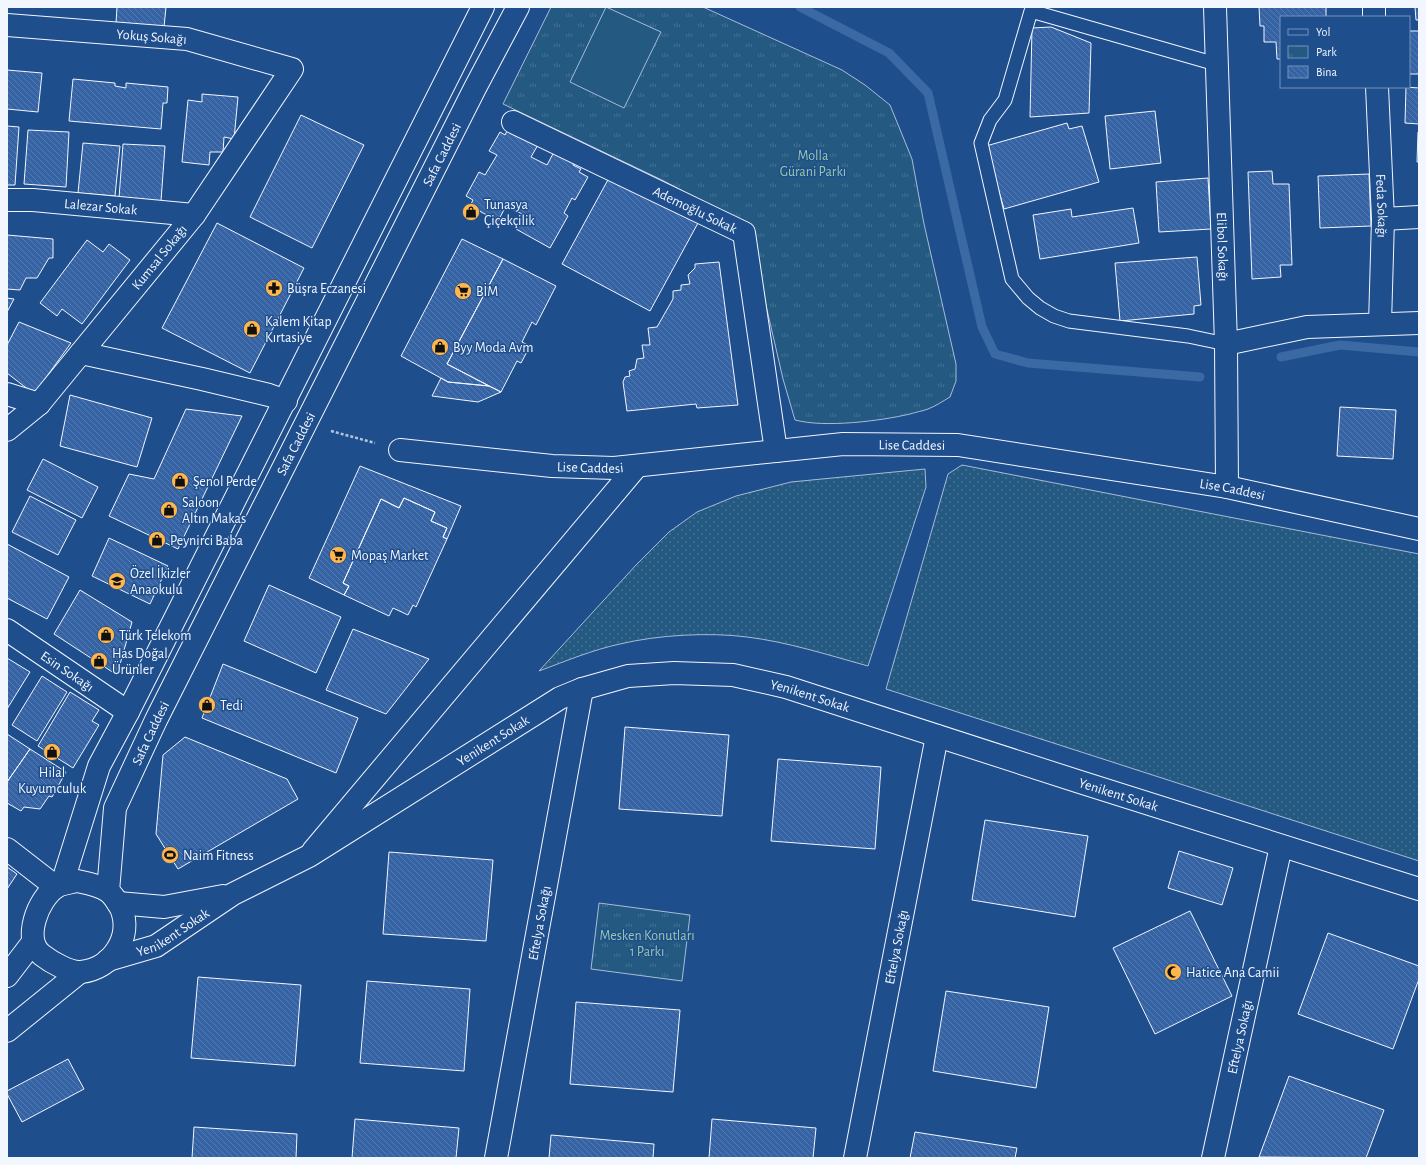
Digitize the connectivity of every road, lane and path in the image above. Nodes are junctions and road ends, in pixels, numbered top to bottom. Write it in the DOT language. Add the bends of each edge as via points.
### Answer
graph roads {
  1 [pos="483,7"];
  2 [pos="518,7"];
  3 [pos="1214,7"];
  4 [pos="7,25"];
  5 [pos="1216,64"];
  6 [pos="292,68"];
  7 [pos="1377,88"];
  8 [pos="512,122"];
  9 [pos="7,200"];
  10 [pos="194,215"];
  11 [pos="1419,217"];
  12 [pos="1383,219"];
  13 [pos="1419,323"];
  14 [pos="1380,324"];
  15 [pos="1226,344"];
  16 [pos="81,353"];
  17 [pos="7,394"];
  18 [pos="286,401"];
  19 [pos="39,404"];
  20 [pos="306,424"];
  21 [pos="7,430"];
  22 [pos="400,450"];
  23 [pos="776,450"];
  24 [pos="637,466"];
  25 [pos="1227,487"];
  26 [pos="1419,529"];
  27 [pos="7,630"];
  28 [pos="582,689"];
  29 [pos="128,712"];
  30 [pos="937,736"];
  31 [pos="1281,846"];
  32 [pos="7,849"];
  33 [pos="309,856"];
  34 [pos="59,885"];
  35 [pos="1419,889"];
  36 [pos="232,894"];
  37 [pos="113,897"];
  38 [pos="33,942"];
  39 [pos="108,960"];
  40 [pos="80,972"];
  41 [pos="7,976"];
  42 [pos="7,1031"];
  43 [pos="496,1158"];
  44 [pos="855,1158"];
  45 [pos="1213,1158"];
  1 -- 18 [label="street, Safa Caddesi"];
  2 -- 20 [label="street, Safa Caddesi"];
  3 -- 5 [label="street, Elibol Sokağı"];
  4 -- 6 [label="street, Yokuş Sokağı" via="187,39"];
  5 -- 15 [label="street, Elibol Sokağı"];
  5 -- 15 [label="lane" via="1031,11 1005,100 990,120 981,143 1012,279 1040,308 1069,321 1188,336"];
  6 -- 10 [label="street, Kumsal Sokağı"];
  7 -- 12 [label="street, Feda Sokağı"];
  8 -- 23 [label="street, Ademoğlu Sokak" via="744,233"];
  9 -- 10 [label="street, Lalezar Sokak" via="33,200"];
  10 -- 16 [label="street, Kumsal Sokağı"];
  11 -- 12 [label="street"];
  12 -- 14 [label="street, Feda Sokağı"];
  13 -- 14 [label="street"];
  14 -- 15 [label="street" via="1307,327"];
  15 -- 25 [label="street, Elibol Sokağı"];
  16 -- 18 [label="street" via="202,379"];
  16 -- 19 [label="street, Kumsal Sokağı"];
  17 -- 19 [label="street"];
  18 -- 29 [label="street, Safa Caddesi"];
  19 -- 21 [label="street, Kumsal Sokağı"];
  20 -- 22 [label="path"];
  20 -- 37 [label="street, Safa Caddesi" via="156,720 115,808 111,867"];
  22 -- 24 [label="street, Lise Caddesi" via="552,466"];
  23 -- 24 [label="street, Lise Caddesi"];
  23 -- 25 [label="street, Lise Caddesi" via="843,444 958,445"];
  24 -- 33 [label="street"];
  25 -- 26 [label="street, Lise Caddesi"];
  27 -- 29 [label="street, Esin Sokağı"];
  28 -- 30 [label="street, Yenikent Sokak" via="628,676 674,672 733,675 786,687"];
  28 -- 33 [label="street, Yenikent Sokak" via="560,698"];
  28 -- 43 [label="street, Eftelya Sokağı"];
  29 -- 34 [label="street, Safa Caddesi" via="99,766"];
  30 -- 31 [label="street, Yenikent Sokak"];
  30 -- 44 [label="street, Eftelya Sokağı"];
  31 -- 35 [label="street, Yenikent Sokak"];
  31 -- 45 [label="street, Eftelya Sokağı"];
  32 -- 34 [label="street"];
  33 -- 36 [label="street, Yenikent Sokak"];
  34 -- 37 [label="street" via="77,881 91,883"];
  34 -- 38 [label="street" via="40,908 34,922"];
  36 -- 37 [label="street, Yenikent Sokak" via="164,906"];
  36 -- 39 [label="street, Yenikent Sokak" via="156,946"];
  37 -- 39 [label="street" via="125,918 125,932 118,949"];
  38 -- 40 [label="street" via="38,952 51,962"];
  38 -- 41 [label="street"];
  39 -- 40 [label="street" via="98,967"];
  40 -- 42 [label="street"];
}
